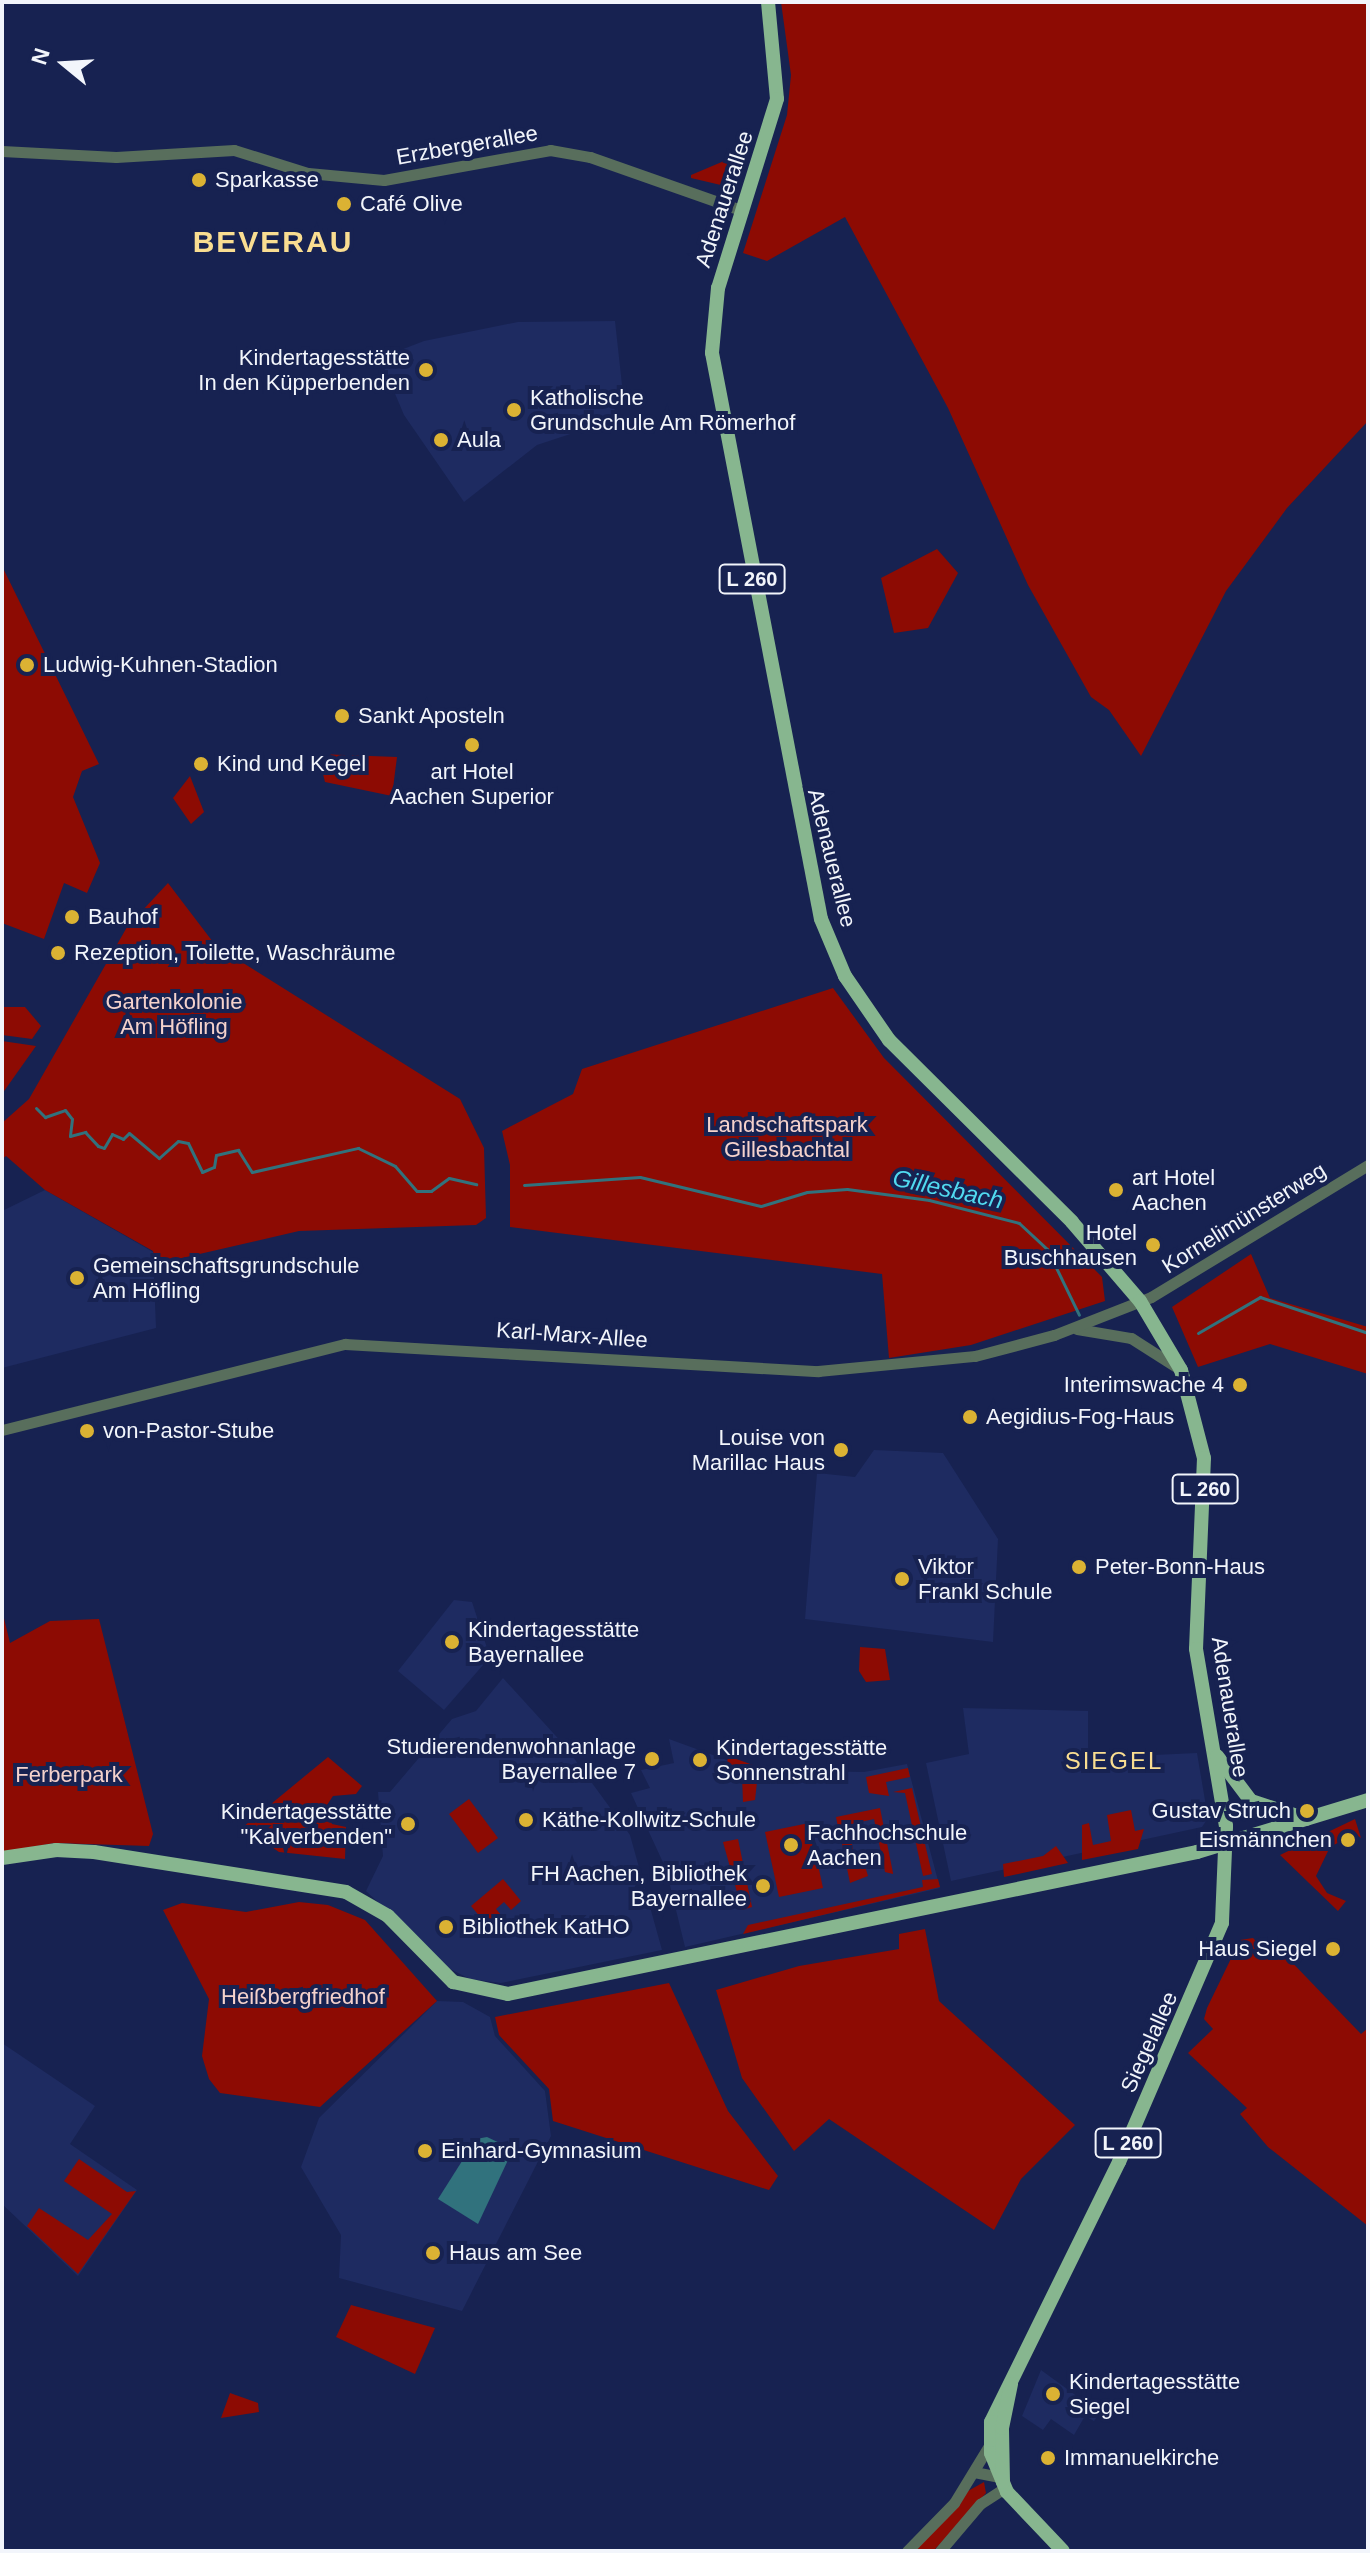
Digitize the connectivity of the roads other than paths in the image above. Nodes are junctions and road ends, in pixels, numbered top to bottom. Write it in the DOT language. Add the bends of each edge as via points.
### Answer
graph roads {
  1 [pos="768,2"];
  2 [pos="2,151"];
  3 [pos="743,211"];
  4 [pos="1368,1165"];
  5 [pos="1140,1301"];
  6 [pos="1072,1329"];
  7 [pos="1181,1370"];
  8 [pos="2,1430"];
  9 [pos="1212,1749"];
  10 [pos="1368,1800"];
  11 [pos="1313,1820"];
  12 [pos="1227,1846"];
  13 [pos="2,1858"];
  14 [pos="1013,2375"];
  15 [pos="990,2444"];
  16 [pos="974,2472"];
  17 [pos="1002,2482"];
  18 [pos="907,2551"];
  19 [pos="940,2551"];
  20 [pos="1063,2551"];
  1 -- 3 [label="main road, Adenauerallee / L 260" via="777,99"];
  2 -- 3 [label="street, Erzbergerallee" via="116,157 234,150 308,173 384,180 550,150 590,157"];
  3 -- 5 [label="main road, Adenauerallee / L 260" via="714,305 714,380 803,845 827,934 855,993 889,1040 1078,1229"];
  4 -- 5 [label="street, Kornelimünsterweg"];
  5 -- 6 [label="street, Karl-Marx-Allee"];
  5 -- 7 [label="main road, Adenauerallee / L 260"];
  6 -- 7 [label="street" via="1131,1338"];
  6 -- 8 [label="street, Karl-Marx-Allee" via="930,1363 818,1371 345,1344"];
  7 -- 9 [label="main road, Adenauerallee / L 260" via="1204,1458 1196,1637"];
  9 -- 11 [label="main road" via="1251,1801 1274,1813"];
  9 -- 12 [label="main road, Adenauerallee / L 260"];
  10 -- 11 [label="main road"];
  11 -- 12 [label="main road"];
  12 -- 13 [label="main road" via="508,1994 453,1982 388,1916 346,1892 68,1850"];
  12 -- 14 [label="main road, Siegelallee / L 260" via="1227,1900 1210,1958 1107,2188"];
  14 -- 15 [label="main road, Siegelallee / L 260" via="996,2402"];
  14 -- 17 [label="main road, Siegelallee / L 260" via="1002,2428"];
  15 -- 16 [label="street"];
  15 -- 17 [label="main road, Siegelallee / L 260"];
  16 -- 17 [label="street"];
  16 -- 18 [label="street"];
  17 -- 19 [label="street"];
  17 -- 20 [label="main road, L 260" via="1034,2526"];
}
